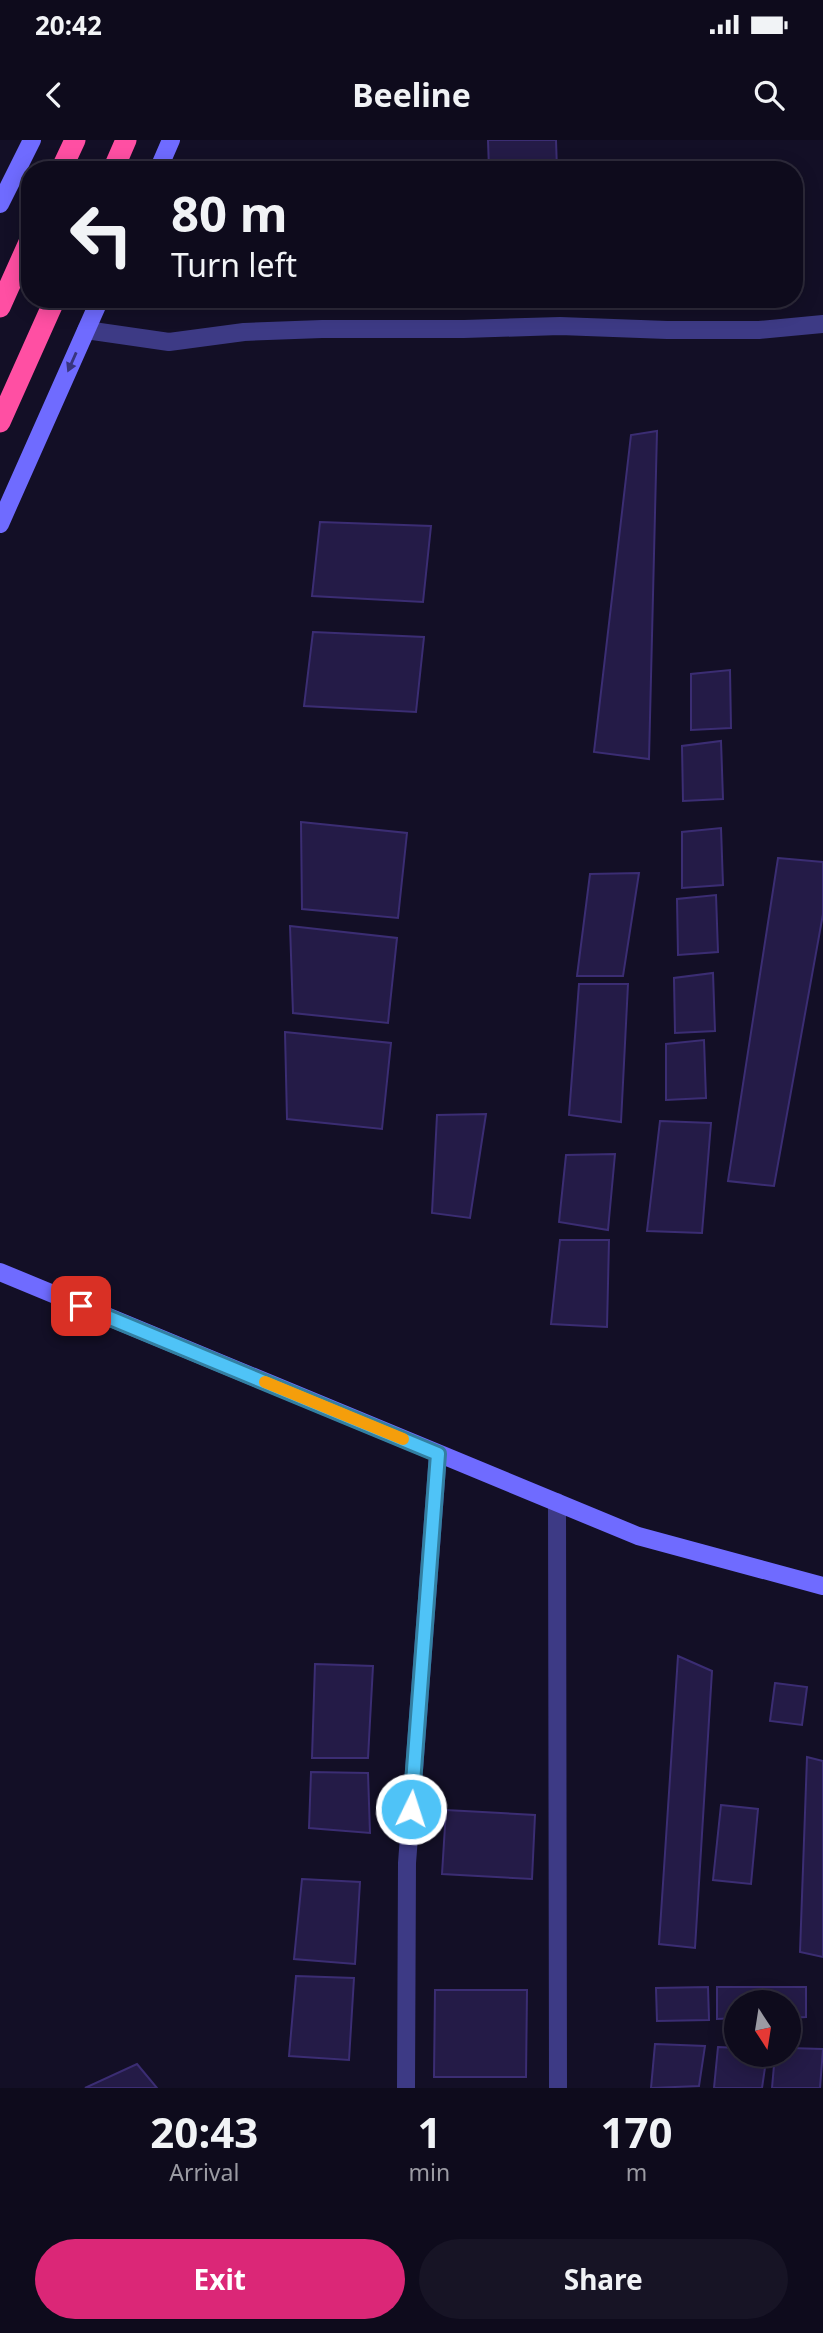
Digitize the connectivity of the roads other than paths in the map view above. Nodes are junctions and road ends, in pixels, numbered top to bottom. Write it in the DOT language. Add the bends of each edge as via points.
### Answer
graph roads {
  1 [pos="32,140"];
  2 [pos="75,140"];
  3 [pos="127,140"];
  4 [pos="171,140"];
  5 [pos="22,161"];
  6 [pos="65,161"];
  7 [pos="117,161"];
  8 [pos="162,161"];
  9 [pos="21,162"];
  10 [pos="0,204"];
  11 [pos="21,260"];
  12 [pos="0,307"];
  13 [pos="51,308"];
  14 [pos="96,308"];
  15 [pos="823,324"];
  16 [pos="86,330"];
  17 [pos="0,422"];
  18 [pos="0,524"];
  19 [pos="0,1272"];
  20 [pos="438,1454"];
  21 [pos="556,1502"];
  22 [pos="823,1586"];
  23 [pos="405,2088"];
  24 [pos="558,2088"];
  1 -- 5 [label="main road"];
  2 -- 6 [label="highway"];
  3 -- 7 [label="highway"];
  4 -- 8 [label="main road"];
  9 -- 10 [label="main road"];
  11 -- 12 [label="highway"];
  13 -- 17 [label="highway"];
  14 -- 16 [label="main road"];
  15 -- 16 [label="street" via="759,330 561,326 322,329 244,332 169,342"];
  16 -- 18 [label="main road, one-way"];
  19 -- 20 [label="main road"];
  20 -- 21 [label="main road"];
  20 -- 23 [label="street" via="407,1863"];
  21 -- 22 [label="main road" via="638,1536"];
  21 -- 24 [label="street"];
}
